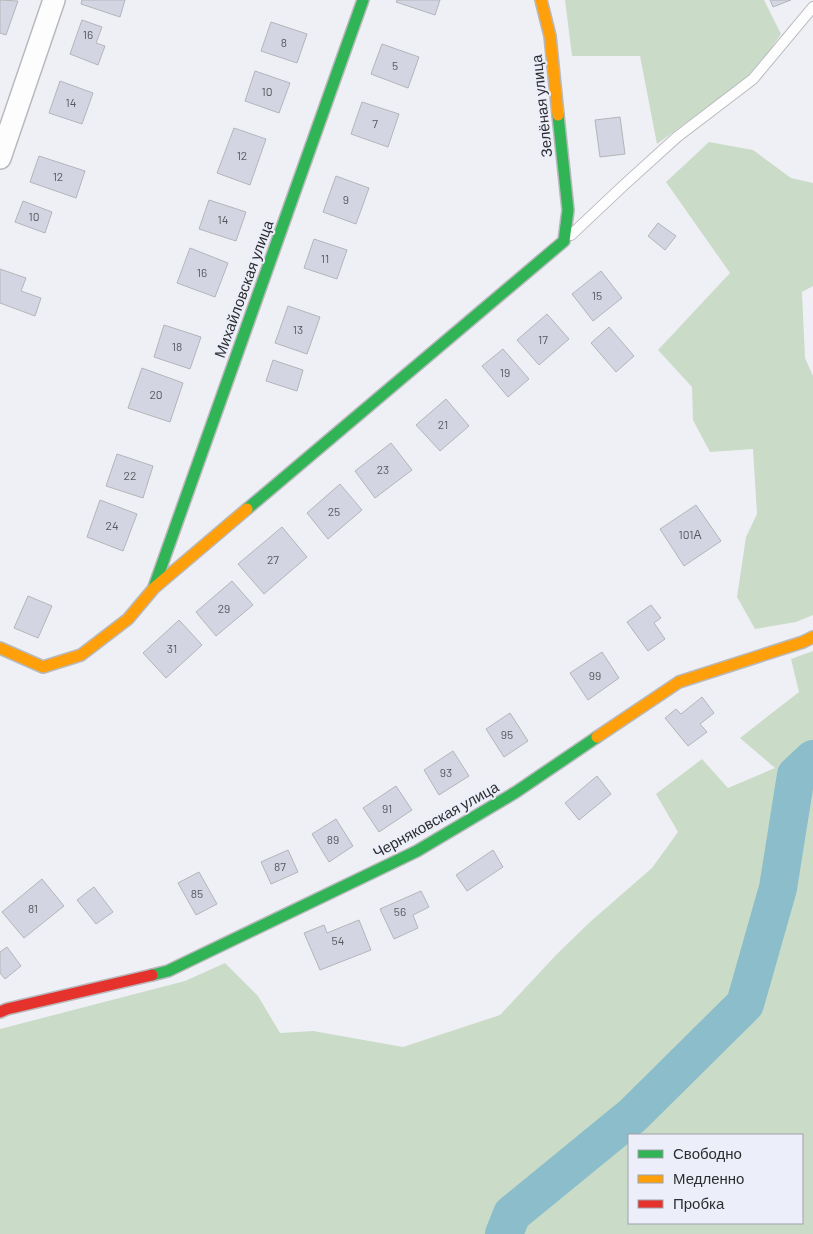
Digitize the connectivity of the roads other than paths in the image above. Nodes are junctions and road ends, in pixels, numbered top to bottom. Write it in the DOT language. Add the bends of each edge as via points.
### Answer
graph roads {
  1 [pos="54,0"];
  2 [pos="363,0"];
  3 [pos="541,0"];
  4 [pos="813,8"];
  5 [pos="0,158"];
  6 [pos="564,241"];
  7 [pos="154,588"];
  8 [pos="813,637"];
  9 [pos="0,648"];
  10 [pos="0,1012"];
  1 -- 5 [label="street"];
  2 -- 7 [label="street, Михайловская улица"];
  3 -- 6 [label="street, Зелёная улица" via="550,36 568,210"];
  4 -- 6 [label="lane" via="754,80 677,136"];
  6 -- 7 [label="street"];
  7 -- 9 [label="street" via="128,619 81,655 42,667"];
  8 -- 10 [label="street, Черняковская улица" via="678,682 516,792 417,851 168,971"];
}
